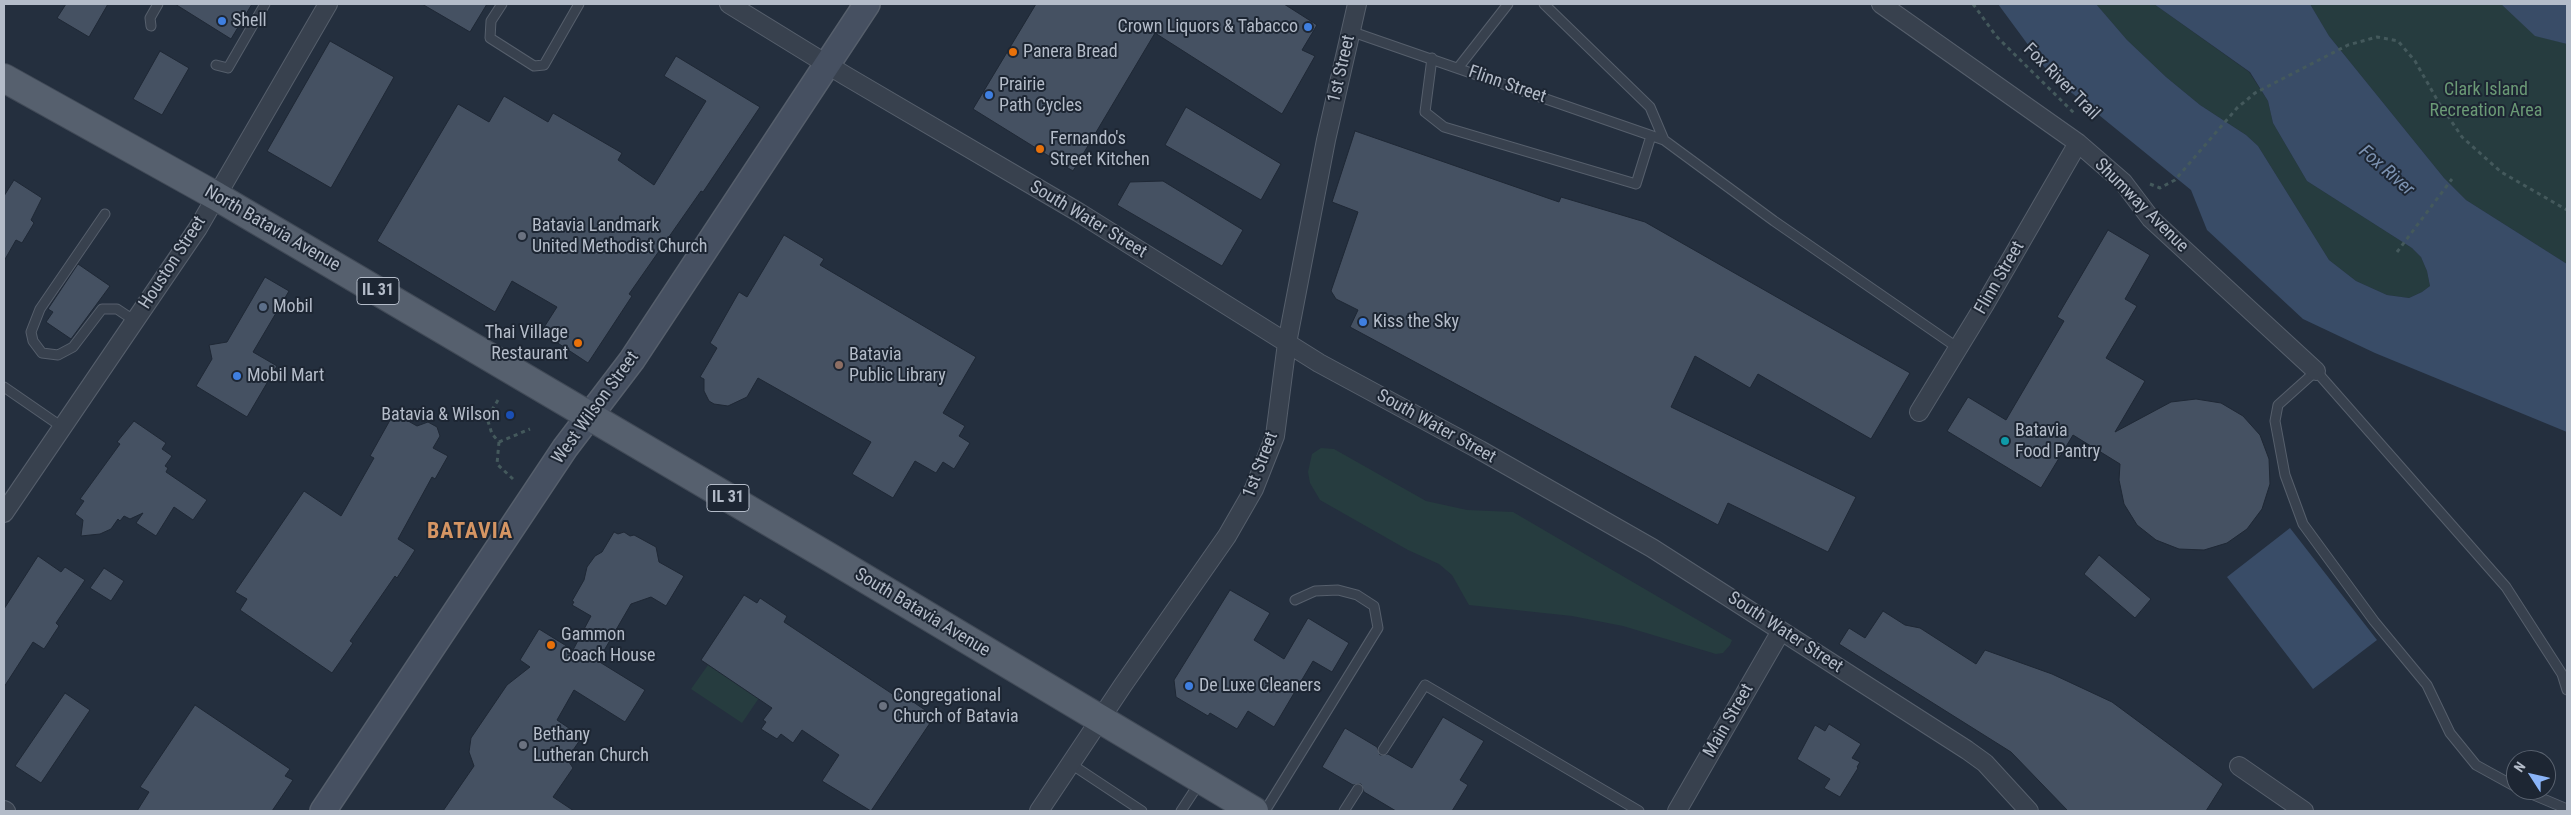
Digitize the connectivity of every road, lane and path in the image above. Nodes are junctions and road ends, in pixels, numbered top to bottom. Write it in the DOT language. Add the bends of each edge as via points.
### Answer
graph roads {
  1 [pos="158,4"];
  2 [pos="265,4"];
  3 [pos="328,4"];
  4 [pos="502,4"];
  5 [pos="579,4"];
  6 [pos="729,4"];
  7 [pos="867,4"];
  8 [pos="1357,4"];
  9 [pos="1508,4"];
  10 [pos="1544,4"];
  11 [pos="1881,4"];
  12 [pos="1973,4"];
  13 [pos="151,26"];
  14 [pos="1350,32"];
  15 [pos="1432,58"];
  16 [pos="827,64"];
  17 [pos="216,65"];
  18 [pos="1458,68"];
  19 [pos="4,78"];
  20 [pos="2077,116"];
  21 [pos="1651,136"];
  22 [pos="1664,140"];
  23 [pos="2078,143"];
  24 [pos="2452,179"];
  25 [pos="2175,180"];
  26 [pos="216,196"];
  27 [pos="2567,210"];
  28 [pos="105,214"];
  29 [pos="2397,252"];
  30 [pos="135,321"];
  31 [pos="1287,343"];
  32 [pos="1958,348"];
  33 [pos="2316,371"];
  34 [pos="4,387"];
  35 [pos="498,400"];
  36 [pos="1918,412"];
  37 [pos="590,416"];
  38 [pos="62,427"];
  39 [pos="530,428"];
  40 [pos="499,442"];
  41 [pos="513,479"];
  42 [pos="4,513"];
  43 [pos="1296,600"];
  44 [pos="1782,631"];
  45 [pos="2567,690"];
  46 [pos="1100,720"];
  47 [pos="1383,750"];
  48 [pos="1070,764"];
  49 [pos="2239,766"];
  50 [pos="1201,780"];
  51 [pos="2506,782"];
  52 [pos="1358,789"];
  53 [pos="2546,800"];
  54 [pos="2567,809"];
  55 [pos="323,811"];
  56 [pos="1039,811"];
  57 [pos="1142,811"];
  58 [pos="1181,811"];
  59 [pos="1254,811"];
  60 [pos="1265,811"];
  61 [pos="1344,811"];
  62 [pos="1639,811"];
  63 [pos="1677,811"];
  64 [pos="2029,811"];
  65 [pos="2304,811"];
  1 -- 13 [label="lane" via="150,18"];
  2 -- 17 [label="lane" via="228,68"];
  3 -- 26 [label="street, Houston Street"];
  4 -- 5 [label="lane" via="492,21 490,38 534,66 544,64"];
  6 -- 16 [label="street, South Water Street"];
  7 -- 16 [label="main road, West Wilson Street"];
  8 -- 14 [label="street, 1st Street"];
  9 -- 18 [label="lane"];
  10 -- 22 [label="lane" via="1650,107"];
  11 -- 23 [label="street, Shumway Avenue"];
  12 -- 20 [label="path, Fox River Trail" via="1996,36"];
  14 -- 15 [label="lane, Flinn Street"];
  14 -- 31 [label="street, 1st Street"];
  15 -- 18 [label="lane, Flinn Street"];
  15 -- 21 [label="lane" via="1425,112 1444,127 1636,184"];
  16 -- 31 [label="street, South Water Street" via="1078,212"];
  16 -- 37 [label="main road, West Wilson Street" via="632,360"];
  18 -- 21 [label="lane, Flinn Street"];
  19 -- 26 [label="main road, North Batavia Avenue / IL 31"];
  21 -- 22 [label="lane, Flinn Street"];
  22 -- 32 [label="lane" via="1774,221"];
  23 -- 32 [label="street, Flinn Street"];
  23 -- 33 [label="street, Shumway Avenue" via="2123,182 2150,219"];
  24 -- 29 [label="path"];
  25 -- 27 [label="path" via="2230,116 2256,93 2348,45 2377,37 2398,41 2416,61 2439,104 2462,137 2501,172"];
  26 -- 30 [label="street, Houston Street"];
  26 -- 37 [label="main road, North Batavia Avenue / IL 31"];
  28 -- 30 [label="lane" via="40,309 31,332 32,341 42,352 58,356 73,347 102,309 117,309"];
  30 -- 38 [label="street, Houston Street"];
  31 -- 44 [label="street, South Water Street" via="1652,548"];
  31 -- 46 [label="street, 1st Street" via="1275,436 1254,489 1227,536"];
  32 -- 36 [label="street, Flinn Street"];
  33 -- 45 [label="lane" via="2506,587 2562,674"];
  33 -- 51 [label="lane" via="2278,405 2275,421 2285,475 2303,524 2374,621 2427,685 2455,739 2476,765"];
  34 -- 38 [label="lane"];
  35 -- 40 [label="path" via="487,418 492,434"];
  37 -- 46 [label="main road, South Batavia Avenue / IL 31"];
  37 -- 55 [label="main road, West Wilson Street" via="565,448"];
  38 -- 42 [label="street, Houston Street"];
  39 -- 40 [label="path"];
  40 -- 41 [label="path" via="497,464"];
  43 -- 60 [label="lane" via="1314,591 1338,590 1356,595 1374,606 1378,628"];
  44 -- 63 [label="street, Main Street"];
  44 -- 64 [label="street, South Water Street" via="1968,750 1990,768"];
  46 -- 48 [label="street, 1st Street"];
  46 -- 50 [label="main road, South Batavia Avenue / IL 31"];
  47 -- 62 [label="lane" via="1425,684"];
  48 -- 56 [label="street, 1st Street"];
  48 -- 57 [label="lane"];
  49 -- 65 [label="street"];
  50 -- 58 [label="lane"];
  50 -- 59 [label="main road, South Batavia Avenue / IL 31"];
  52 -- 61 [label="lane"];
  53 -- 54 [label="lane"];
}
